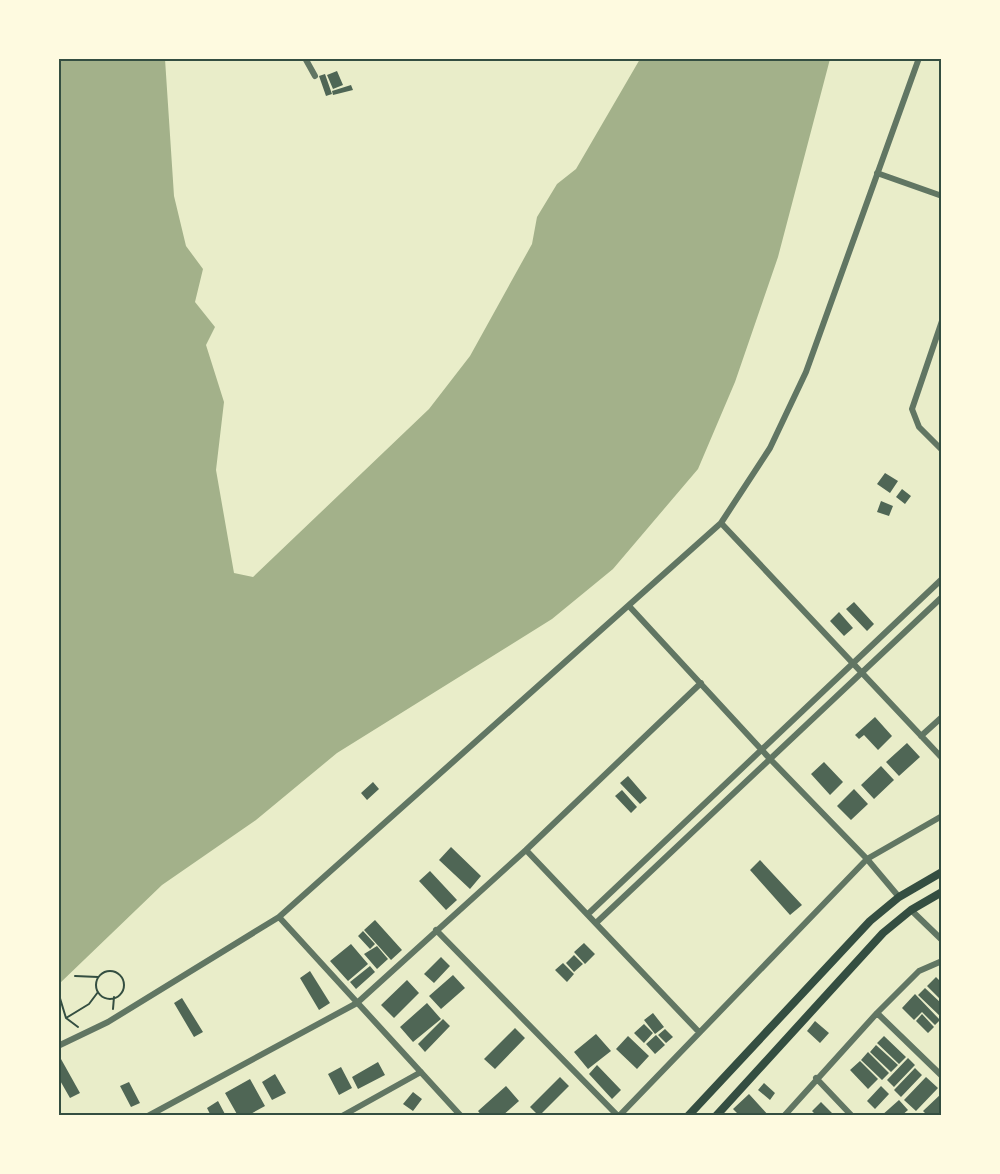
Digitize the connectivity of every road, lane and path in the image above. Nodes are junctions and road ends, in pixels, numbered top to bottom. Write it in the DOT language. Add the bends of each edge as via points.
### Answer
graph roads {
  1 [pos="305,58"];
  2 [pos="919,58"];
  3 [pos="315,76"];
  4 [pos="877,173"];
  5 [pos="942,196"];
  6 [pos="942,321"];
  7 [pos="942,450"];
  8 [pos="721,523"];
  9 [pos="942,579"];
  10 [pos="942,597"];
  11 [pos="629,606"];
  12 [pos="853,664"];
  13 [pos="863,674"];
  14 [pos="701,683"];
  15 [pos="942,717"];
  16 [pos="921,736"];
  17 [pos="762,750"];
  18 [pos="942,758"];
  19 [pos="771,760"];
  20 [pos="942,816"];
  21 [pos="526,850"];
  22 [pos="867,859"];
  23 [pos="942,872"];
  24 [pos="942,892"];
  25 [pos="899,897"];
  26 [pos="911,910"];
  27 [pos="588,914"];
  28 [pos="279,917"];
  29 [pos="596,923"];
  30 [pos="436,930"];
  31 [pos="942,940"];
  32 [pos="942,962"];
  33 [pos="75,976"];
  34 [pos="98,977"];
  35 [pos="98,992"];
  36 [pos="59,995"];
  37 [pos="357,1003"];
  38 [pos="877,1012"];
  39 [pos="66,1018"];
  40 [pos="698,1031"];
  41 [pos="86,1033"];
  42 [pos="58,1046"];
  43 [pos="421,1072"];
  44 [pos="942,1076"];
  45 [pos="816,1077"];
  46 [pos="344,1115"];
  47 [pos="148,1116"];
  48 [pos="461,1116"];
  49 [pos="618,1116"];
  50 [pos="688,1116"];
  51 [pos="716,1116"];
  52 [pos="784,1116"];
  53 [pos="852,1116"];
  1 -- 3 [label="street"];
  2 -- 4 [label="street"];
  4 -- 5 [label="street"];
  4 -- 8 [label="street" via="806,372 770,448"];
  6 -- 7 [label="street" via="912,409 919,427"];
  8 -- 11 [label="street"];
  8 -- 12 [label="street"];
  9 -- 12 [label="street"];
  10 -- 13 [label="street"];
  11 -- 14 [label="street"];
  11 -- 28 [label="street"];
  12 -- 13 [label="street"];
  12 -- 17 [label="street"];
  13 -- 16 [label="street"];
  13 -- 19 [label="street"];
  14 -- 17 [label="street"];
  14 -- 21 [label="street"];
  15 -- 16 [label="street"];
  16 -- 18 [label="street"];
  17 -- 19 [label="street"];
  17 -- 27 [label="street"];
  19 -- 22 [label="street"];
  19 -- 29 [label="street"];
  20 -- 22 [label="street"];
  21 -- 27 [label="street"];
  21 -- 30 [label="street"];
  22 -- 25 [label="street"];
  22 -- 40 [label="street"];
  23 -- 25 [label="main road"];
  24 -- 26 [label="main road"];
  25 -- 26 [label="main road"];
  25 -- 50 [label="main road" via="840,950"];
  26 -- 31 [label="street"];
  26 -- 51 [label="main road" via="850,967"];
  27 -- 29 [label="street"];
  28 -- 37 [label="street"];
  28 -- 41 [label="street"];
  29 -- 40 [label="street"];
  30 -- 37 [label="street"];
  30 -- 49 [label="street"];
  32 -- 38 [label="street" via="919,971"];
  33 -- 34 [label="path"];
  34 -- 35 [label="path"];
  34 -- 35 [label="path" via="107,972 120,976 124,990 109,998"];
  35 -- 39 [label="path" via="89,1004"];
  36 -- 39 [label="path"];
  37 -- 43 [label="street"];
  37 -- 47 [label="street"];
  38 -- 44 [label="street"];
  38 -- 45 [label="street"];
  39 -- 41 [label="path"];
  40 -- 49 [label="street"];
  41 -- 42 [label="street"];
  43 -- 46 [label="street"];
  43 -- 48 [label="street"];
  45 -- 52 [label="street"];
  45 -- 53 [label="street"];
}
